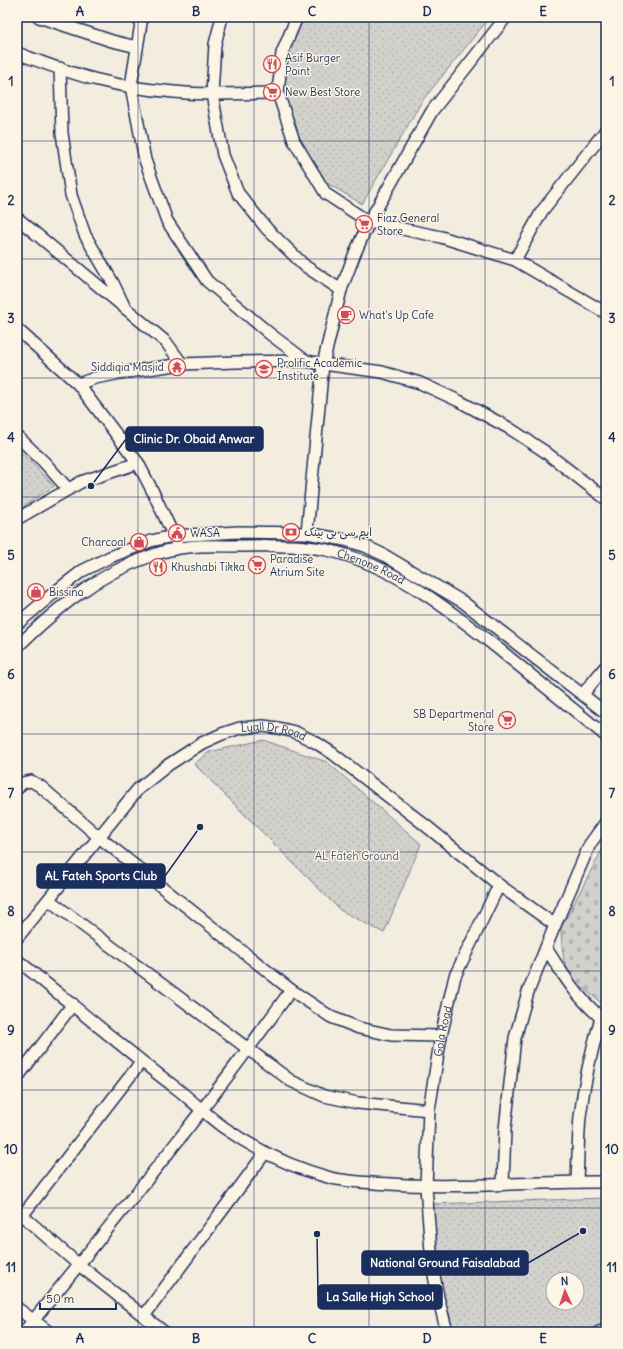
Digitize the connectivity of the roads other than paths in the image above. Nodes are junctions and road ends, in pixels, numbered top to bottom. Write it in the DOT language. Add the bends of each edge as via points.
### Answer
graph roads {
  1 [pos="39,17"];
  2 [pos="142,17"];
  3 [pos="222,17"];
  4 [pos="296,17"];
  5 [pos="506,17"];
  6 [pos="137,47"];
  7 [pos="17,53"];
  8 [pos="60,68"];
  9 [pos="131,86"];
  10 [pos="278,93"];
  11 [pos="212,94"];
  12 [pos="606,130"];
  13 [pos="17,218"];
  14 [pos="369,222"];
  15 [pos="515,260"];
  16 [pos="341,290"];
  17 [pos="125,308"];
  18 [pos="606,313"];
  19 [pos="17,329"];
  20 [pos="306,361"];
  21 [pos="182,364"];
  22 [pos="323,364"];
  23 [pos="78,384"];
  24 [pos="17,436"];
  25 [pos="138,463"];
  26 [pos="68,490"];
  27 [pos="606,499"];
  28 [pos="17,520"];
  29 [pos="307,533"];
  30 [pos="173,536"];
  31 [pos="179,548"];
  32 [pos="17,624"];
  33 [pos="17,647"];
  34 [pos="606,666"];
  35 [pos="583,694"];
  36 [pos="606,713"];
  37 [pos="606,736"];
  38 [pos="17,789"];
  39 [pos="606,822"];
  40 [pos="99,837"];
  41 [pos="499,885"];
  42 [pos="49,900"];
  43 [pos="555,925"];
  44 [pos="17,938"];
  45 [pos="546,948"];
  46 [pos="17,960"];
  47 [pos="291,990"];
  48 [pos="73,1004"];
  49 [pos="603,1020"];
  50 [pos="441,1036"];
  51 [pos="249,1050"];
  52 [pos="140,1062"];
  53 [pos="17,1078"];
  54 [pos="202,1110"];
  55 [pos="429,1110"];
  56 [pos="265,1153"];
  57 [pos="577,1182"];
  58 [pos="606,1182"];
  59 [pos="503,1184"];
  60 [pos="426,1187"];
  61 [pos="20,1214"];
  62 [pos="79,1265"];
  63 [pos="17,1308"];
  64 [pos="144,1316"];
  65 [pos="34,1320"];
  66 [pos="606,1330"];
  67 [pos="24,1332"];
  68 [pos="49,1332"];
  69 [pos="164,1332"];
  70 [pos="447,1332"];
  71 [pos="599,1332"];
  1 -- 6 [label="street"];
  2 -- 6 [label="street"];
  3 -- 11 [label="street" via="215,44"];
  4 -- 10 [label="street" via="282,53"];
  5 -- 14 [label="street" via="432,111"];
  6 -- 9 [label="street"];
  7 -- 8 [label="street"];
  8 -- 9 [label="street" via="100,81"];
  8 -- 17 [label="street" via="62,133 71,195 85,235"];
  9 -- 11 [label="street"];
  9 -- 20 [label="street" via="145,160 168,221 207,282"];
  10 -- 11 [label="street"];
  10 -- 14 [label="street" via="294,141 326,194"];
  11 -- 16 [label="street" via="223,155 238,193 267,229 305,266"];
  12 -- 15 [label="street" via="542,211"];
  13 -- 17 [label="street"];
  14 -- 15 [label="street" via="441,237"];
  14 -- 16 [label="street"];
  15 -- 18 [label="street"];
  16 -- 22 [label="street"];
  17 -- 21 [label="street" via="166,342"];
  19 -- 23 [label="street"];
  20 -- 21 [label="street"];
  20 -- 22 [label="street"];
  21 -- 23 [label="street" via="114,374"];
  22 -- 27 [label="street" via="382,372 420,383 459,401 509,428 544,451"];
  22 -- 29 [label="street"];
  23 -- 25 [label="street"];
  24 -- 26 [label="street"];
  25 -- 26 [label="street" via="81,482"];
  25 -- 30 [label="street"];
  26 -- 28 [label="street"];
  29 -- 30 [label="street, Chenone Road" via="238,532"];
  29 -- 35 [label="street, Chenone Road" via="346,540 384,555 463,602"];
  30 -- 31 [label="street"];
  30 -- 32 [label="street, Chenone Road" via="110,557 82,571"];
  31 -- 33 [label="street, Chenone Road" via="129,564 101,578 43,622"];
  31 -- 37 [label="street, Chenone Road" via="306,546 358,558 391,573 433,599"];
  34 -- 35 [label="street"];
  35 -- 36 [label="street, Chenone Road"];
  38 -- 40 [label="street" via="22,783 32,781"];
  39 -- 43 [label="street" via="590,844"];
  40 -- 41 [label="street, Lyall Dr Road" via="138,789 168,765 202,743 222,734 240,728 264,726 295,732 332,753"];
  40 -- 42 [label="street, Lyall Dr Road"];
  40 -- 47 [label="street"];
  41 -- 43 [label="street, Lyall Dr Road"];
  41 -- 50 [label="street, Gola Road" via="455,976"];
  42 -- 44 [label="street, Lyall Dr Road"];
  42 -- 51 [label="street"];
  43 -- 45 [label="street"];
  45 -- 49 [label="street" via="570,986"];
  45 -- 59 [label="street" via="528,992 515,1038 505,1128"];
  46 -- 48 [label="street"];
  47 -- 50 [label="street" via="330,1017 359,1028 392,1035"];
  47 -- 51 [label="street"];
  48 -- 52 [label="street"];
  48 -- 53 [label="street"];
  49 -- 57 [label="street" via="590,1055 585,1086 580,1118"];
  50 -- 55 [label="street, Gola Road"];
  51 -- 54 [label="street"];
  51 -- 55 [label="street" via="291,1081 324,1096 358,1103"];
  52 -- 54 [label="street"];
  52 -- 61 [label="street"];
  54 -- 56 [label="street" via="223,1127"];
  54 -- 62 [label="street"];
  55 -- 60 [label="street, Gola Road"];
  56 -- 60 [label="street" via="332,1178"];
  56 -- 64 [label="street"];
  57 -- 58 [label="street"];
  57 -- 59 [label="street"];
  59 -- 60 [label="street"];
  60 -- 70 [label="street, Gola Road" via="432,1264"];
  61 -- 62 [label="street"];
  62 -- 64 [label="street"];
  62 -- 65 [label="street"];
  63 -- 65 [label="street"];
  64 -- 69 [label="street"];
  65 -- 67 [label="street"];
  65 -- 68 [label="street"];
  66 -- 71 [label="street"];
}
